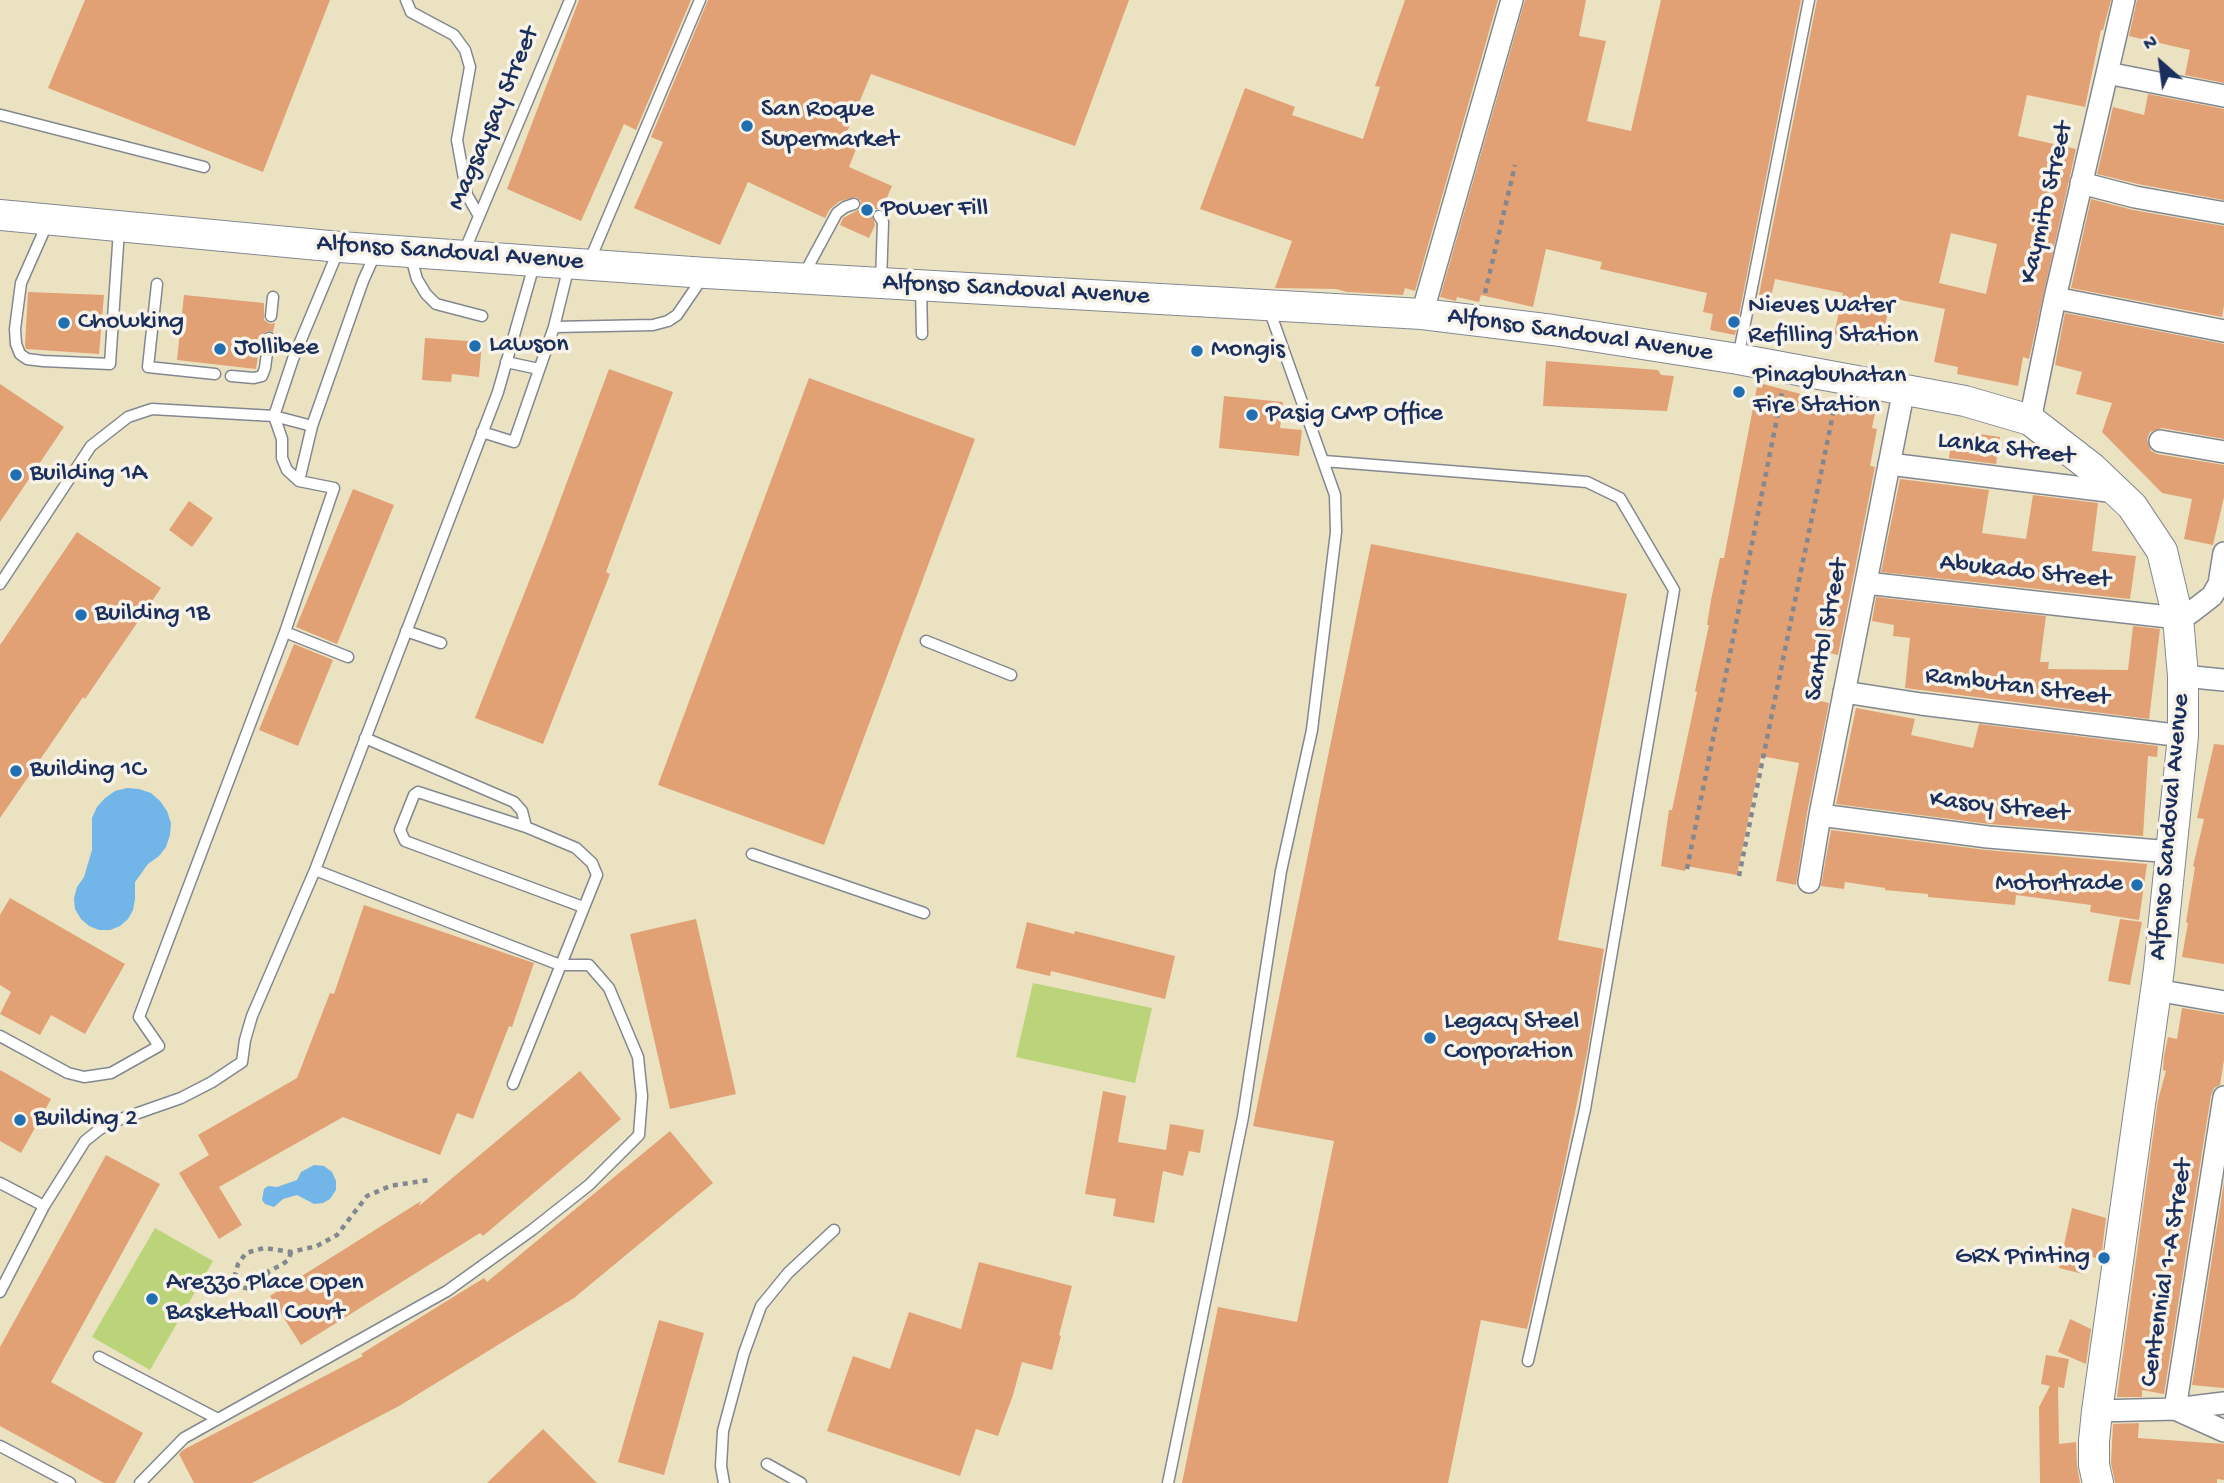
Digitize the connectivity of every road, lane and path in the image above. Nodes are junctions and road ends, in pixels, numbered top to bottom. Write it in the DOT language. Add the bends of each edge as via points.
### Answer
graph roads {
  1 [pos="406,0"];
  2 [pos="570,0"];
  3 [pos="700,0"];
  4 [pos="1512,0"];
  5 [pos="1809,0"];
  6 [pos="2124,0"];
  7 [pos="2107,73"];
  8 [pos="2224,96"];
  9 [pos="1,115"];
  10 [pos="1515,165"];
  11 [pos="204,167"];
  12 [pos="2081,183"];
  13 [pos="854,204"];
  14 [pos="2224,213"];
  15 [pos="0,215"];
  16 [pos="479,216"];
  17 [pos="879,216"];
  18 [pos="49,219"];
  19 [pos="119,226"];
  20 [pos="340,247"];
  21 [pos="377,249"];
  22 [pos="410,252"];
  23 [pos="462,256"];
  24 [pos="535,261"];
  25 [pos="578,264"];
  26 [pos="706,273"];
  27 [pos="802,279"];
  28 [pos="881,283"];
  29 [pos="158,284"];
  30 [pos="921,285"];
  31 [pos="273,297"];
  32 [pos="2054,298"];
  33 [pos="1269,306"];
  34 [pos="1422,314"];
  35 [pos="271,316"];
  36 [pos="482,316"];
  37 [pos="1480,321"];
  38 [pos="554,327"];
  39 [pos="2224,331"];
  40 [pos="922,334"];
  41 [pos="269,338"];
  42 [pos="1738,359"];
  43 [pos="506,362"];
  44 [pos="1787,368"];
  45 [pos="539,369"];
  46 [pos="215,374"];
  47 [pos="231,376"];
  48 [pos="1840,378"];
  49 [pos="1904,389"];
  50 [pos="274,416"];
  51 [pos="2030,420"];
  52 [pos="312,425"];
  53 [pos="482,432"];
  54 [pos="2160,441"];
  55 [pos="2224,452"];
  56 [pos="1324,461"];
  57 [pos="1889,464"];
  58 [pos="299,481"];
  59 [pos="2116,492"];
  60 [pos="2224,553"];
  61 [pos="1866,583"];
  62 [pos="0,584"];
  63 [pos="2178,618"];
  64 [pos="406,631"];
  65 [pos="285,632"];
  66 [pos="926,641"];
  67 [pos="441,643"];
  68 [pos="348,657"];
  69 [pos="1011,675"];
  70 [pos="2183,676"];
  71 [pos="2224,680"];
  72 [pos="1844,692"];
  73 [pos="2183,736"];
  74 [pos="365,738"];
  75 [pos="1820,815"];
  76 [pos="526,827"];
  77 [pos="2172,852"];
  78 [pos="752,854"];
  79 [pos="1687,869"];
  80 [pos="314,870"];
  81 [pos="1739,876"];
  82 [pos="1809,882"];
  83 [pos="583,907"];
  84 [pos="924,913"];
  85 [pos="560,965"];
  86 [pos="2156,990"];
  87 [pos="2224,1002"];
  88 [pos="0,1036"];
  89 [pos="513,1084"];
  90 [pos="2224,1097"];
  91 [pos="429,1180"];
  92 [pos="0,1184"];
  93 [pos="44,1206"];
  94 [pos="834,1230"];
  95 [pos="291,1252"];
  96 [pos="0,1292"];
  97 [pos="99,1357"];
  98 [pos="1528,1361"];
  99 [pos="2224,1403"];
  100 [pos="2175,1409"];
  101 [pos="2097,1411"];
  102 [pos="218,1419"];
  103 [pos="2224,1431"];
  104 [pos="0,1446"];
  105 [pos="766,1464"];
  106 [pos="70,1483"];
  107 [pos="140,1483"];
  108 [pos="724,1483"];
  109 [pos="801,1483"];
  110 [pos="1168,1483"];
  111 [pos="2098,1483"];
  1 -- 16 [label="lane" via="411,12 454,35 465,50 470,67 457,140 467,195"];
  2 -- 16 [label="lane, Magsaysay Street"];
  3 -- 25 [label="lane"];
  4 -- 34 [label="street"];
  5 -- 42 [label="lane"];
  6 -- 7 [label="street, Kaymito Street"];
  7 -- 8 [label="street"];
  7 -- 12 [label="street, Kaymito Street"];
  9 -- 11 [label="lane"];
  10 -- 37 [label="path"];
  12 -- 14 [label="street"];
  12 -- 32 [label="street, Kaymito Street"];
  13 -- 27 [label="lane" via="837,213"];
  15 -- 18 [label="main road, Alfonso Sandoval Avenue"];
  16 -- 23 [label="lane, Magsaysay Street"];
  17 -- 28 [label="lane" via="883,222"];
  18 -- 19 [label="main road, Alfonso Sandoval Avenue"];
  18 -- 19 [label="lane" via="21,283 15,329 20,354 43,361 110,364"];
  19 -- 20 [label="main road, Alfonso Sandoval Avenue"];
  20 -- 21 [label="main road, Alfonso Sandoval Avenue"];
  20 -- 50 [label="lane"];
  21 -- 22 [label="main road, Alfonso Sandoval Avenue"];
  21 -- 52 [label="lane"];
  22 -- 23 [label="main road, Alfonso Sandoval Avenue"];
  22 -- 36 [label="lane" via="417,279 436,304"];
  23 -- 24 [label="main road, Alfonso Sandoval Avenue"];
  24 -- 25 [label="main road, Alfonso Sandoval Avenue"];
  24 -- 43 [label="lane"];
  25 -- 26 [label="main road, Alfonso Sandoval Avenue"];
  25 -- 38 [label="lane"];
  26 -- 27 [label="main road, Alfonso Sandoval Avenue"];
  26 -- 38 [label="lane" via="668,321"];
  27 -- 28 [label="main road, Alfonso Sandoval Avenue"];
  28 -- 30 [label="main road, Alfonso Sandoval Avenue"];
  29 -- 46 [label="lane" via="148,367"];
  30 -- 33 [label="main road, Alfonso Sandoval Avenue"];
  30 -- 40 [label="lane"];
  31 -- 35 [label="lane"];
  32 -- 39 [label="street"];
  32 -- 51 [label="street, Kaymito Street"];
  33 -- 34 [label="main road, Alfonso Sandoval Avenue"];
  33 -- 56 [label="lane"];
  34 -- 37 [label="main road, Alfonso Sandoval Avenue"];
  37 -- 42 [label="main road, Alfonso Sandoval Avenue"];
  38 -- 45 [label="lane"];
  41 -- 47 [label="lane" via="262,376"];
  42 -- 44 [label="main road, Alfonso Sandoval Avenue"];
  43 -- 45 [label="lane"];
  43 -- 53 [label="lane"];
  44 -- 48 [label="main road, Alfonso Sandoval Avenue"];
  44 -- 79 [label="path"];
  45 -- 53 [label="lane" via="514,442"];
  48 -- 49 [label="main road, Alfonso Sandoval Avenue"];
  48 -- 81 [label="path"];
  49 -- 51 [label="main road, Alfonso Sandoval Avenue"];
  49 -- 57 [label="street, Santol Street"];
  50 -- 52 [label="lane"];
  50 -- 58 [label="lane" via="284,465"];
  50 -- 62 [label="lane" via="152,409 128,417 91,446"];
  51 -- 59 [label="main road, Alfonso Sandoval Avenue" via="2092,467"];
  52 -- 58 [label="lane"];
  53 -- 64 [label="lane"];
  54 -- 55 [label="street"];
  56 -- 98 [label="lane" via="1587,482 1619,498 1674,590 1585,1109"];
  56 -- 110 [label="lane" via="1335,495 1336,532 1312,730 1281,871 1243,1116"];
  57 -- 59 [label="street, Lanka Street"];
  57 -- 61 [label="street, Santol Street"];
  58 -- 65 [label="lane" via="334,488"];
  59 -- 63 [label="main road, Alfonso Sandoval Avenue" via="2132,506 2162,551"];
  60 -- 63 [label="street" via="2219,584 2212,596"];
  61 -- 63 [label="street, Abukado Street"];
  61 -- 72 [label="street, Santol Street"];
  63 -- 70 [label="main road, Alfonso Sandoval Avenue"];
  64 -- 67 [label="lane"];
  64 -- 74 [label="lane"];
  65 -- 68 [label="lane"];
  65 -- 88 [label="lane" via="139,1017 159,1046 111,1073 84,1077"];
  66 -- 69 [label="lane"];
  70 -- 71 [label="street"];
  70 -- 73 [label="main road, Alfonso Sandoval Avenue"];
  72 -- 73 [label="street, Rambutan Street"];
  72 -- 75 [label="street, Santol Street"];
  73 -- 77 [label="main road, Alfonso Sandoval Avenue"];
  74 -- 76 [label="lane" via="514,802"];
  74 -- 80 [label="lane"];
  75 -- 77 [label="street, Kasoy Street" via="1988,837"];
  75 -- 82 [label="street, Santol Street"];
  76 -- 83 [label="lane" via="576,848 592,863 597,875"];
  76 -- 83 [label="lane" via="418,792 400,830 405,841"];
  77 -- 86 [label="main road, Alfonso Sandoval Avenue"];
  78 -- 84 [label="lane"];
  80 -- 85 [label="lane"];
  80 -- 93 [label="lane" via="252,1016 242,1062 181,1098 100,1129 85,1141"];
  83 -- 85 [label="lane"];
  85 -- 89 [label="lane"];
  85 -- 102 [label="lane" via="589,965 609,988 638,1057 639,1135 579,1193 447,1291"];
  86 -- 87 [label="street"];
  86 -- 101 [label="main road, Alfonso Sandoval Avenue"];
  90 -- 100 [label="street, Centennial 1-A Street"];
  91 -- 95 [label="path" via="390,1186 367,1196 337,1235"];
  92 -- 93 [label="lane"];
  93 -- 96 [label="lane"];
  94 -- 108 [label="lane" via="761,1306 723,1431"];
  95 -- 95 [label="path" via="284,1264 251,1289 240,1287 234,1278 246,1253 264,1248"];
  97 -- 102 [label="lane"];
  99 -- 100 [label="street, Centennial 1-A Street"];
  100 -- 101 [label="street"];
  100 -- 103 [label="street"];
  101 -- 111 [label="main road, Alfonso Sandoval Avenue" via="2094,1465"];
  102 -- 107 [label="lane" via="184,1438"];
  104 -- 106 [label="lane"];
  105 -- 109 [label="lane"];
}
